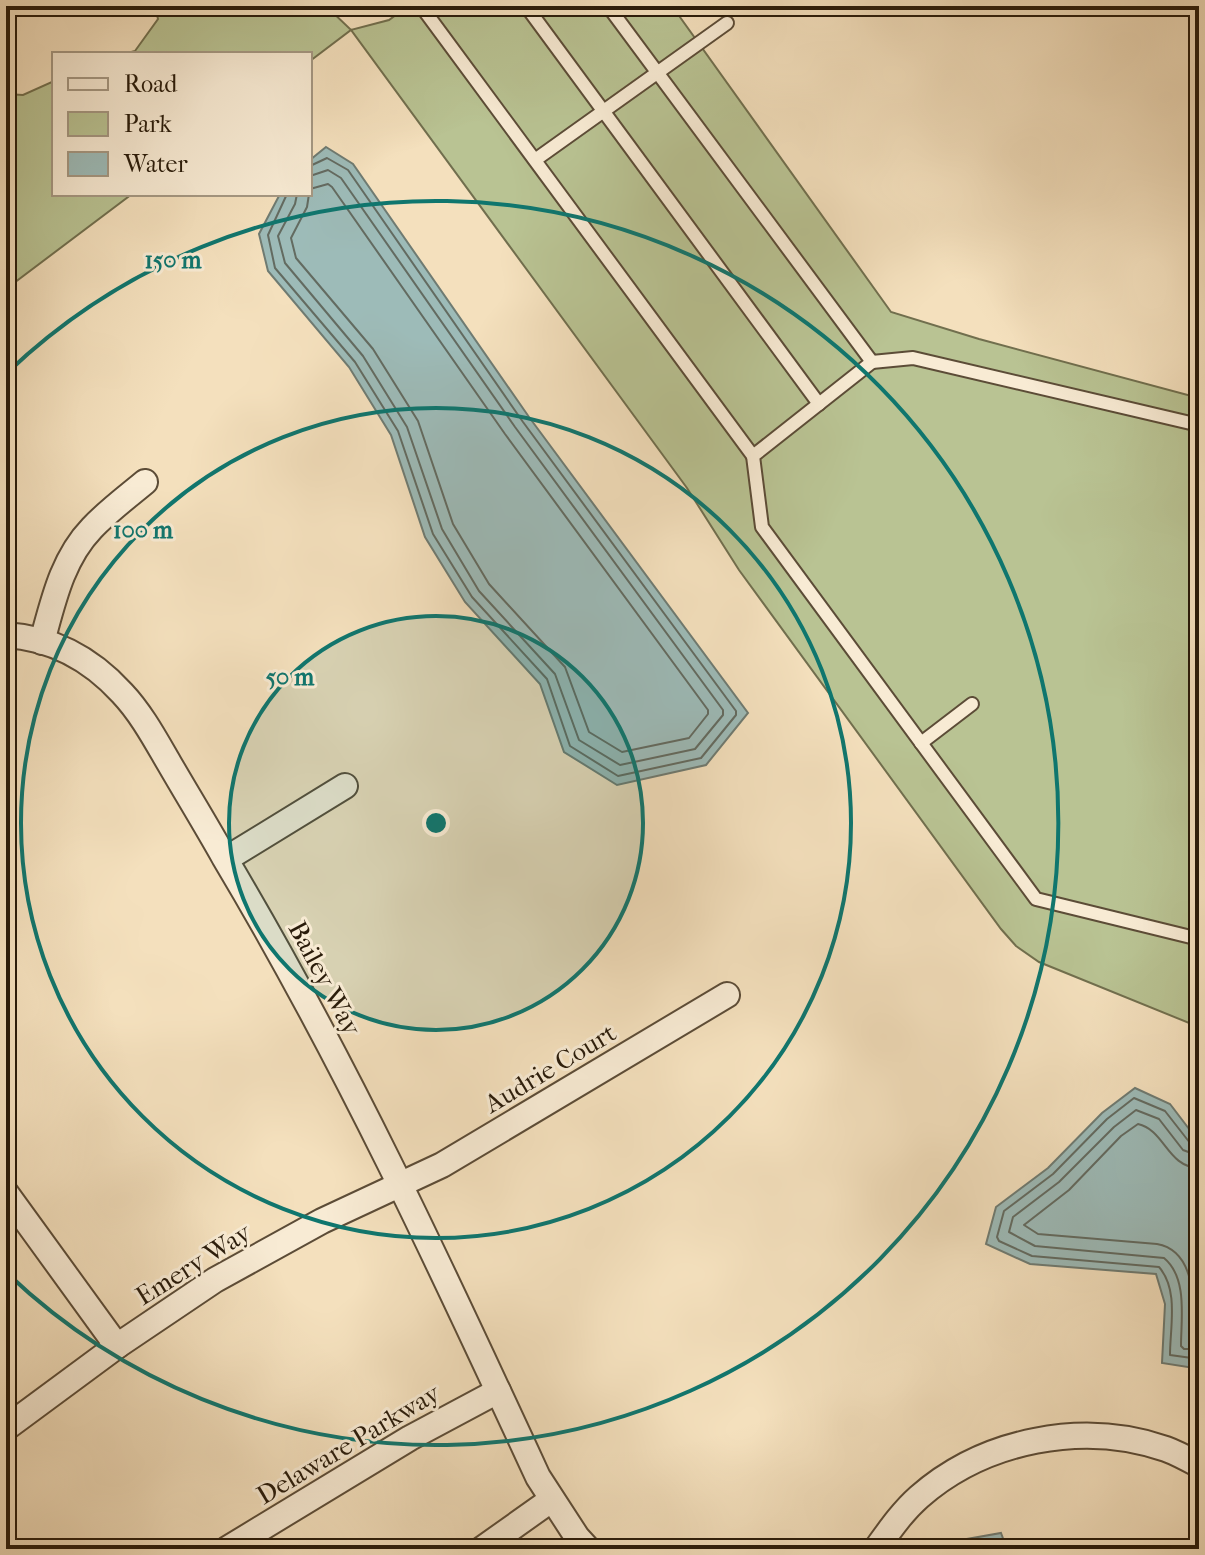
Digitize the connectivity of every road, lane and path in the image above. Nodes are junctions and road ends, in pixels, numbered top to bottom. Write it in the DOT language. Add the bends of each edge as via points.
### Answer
graph roads {
  1 [pos="421,6"];
  2 [pos="526,6"];
  3 [pos="608,6"];
  4 [pos="727,23"];
  5 [pos="656,72"];
  6 [pos="603,110"];
  7 [pos="535,160"];
  8 [pos="872,362"];
  9 [pos="819,404"];
  10 [pos="1199,425"];
  11 [pos="753,456"];
  12 [pos="145,482"];
  13 [pos="6,635"];
  14 [pos="42,642"];
  15 [pos="972,704"];
  16 [pos="921,743"];
  17 [pos="345,786"];
  18 [pos="226,859"];
  19 [pos="1199,939"];
  20 [pos="727,995"];
  21 [pos="400,1186"];
  22 [pos="6,1193"];
  23 [pos="117,1346"];
  24 [pos="498,1391"];
  25 [pos="6,1428"];
  26 [pos="1199,1465"];
  27 [pos="551,1500"];
  28 [pos="227,1549"];
  29 [pos="482,1549"];
  30 [pos="588,1549"];
  31 [pos="876,1549"];
  1 -- 7 [label="lane"];
  2 -- 6 [label="lane"];
  3 -- 5 [label="lane"];
  4 -- 5 [label="lane"];
  5 -- 6 [label="lane"];
  5 -- 8 [label="lane"];
  6 -- 7 [label="lane"];
  6 -- 9 [label="lane"];
  7 -- 11 [label="lane"];
  8 -- 9 [label="lane"];
  8 -- 10 [label="lane" via="913,358"];
  9 -- 11 [label="lane"];
  11 -- 16 [label="lane" via="762,527"];
  12 -- 14 [label="street" via="90,529 68,561"];
  13 -- 14 [label="street, Bailey Way"];
  14 -- 18 [label="street, Bailey Way" via="63,647 96,668 123,694"];
  15 -- 16 [label="lane"];
  16 -- 19 [label="lane" via="1036,899"];
  17 -- 18 [label="street"];
  18 -- 21 [label="street, Bailey Way" via="337,1059"];
  20 -- 21 [label="street, Audrie Court"];
  21 -- 23 [label="street, Emery Way" via="322,1221 215,1280"];
  21 -- 24 [label="street, Bailey Way"];
  22 -- 23 [label="street"];
  23 -- 25 [label="street, Emery Way"];
  24 -- 27 [label="street, Bailey Way"];
  24 -- 28 [label="street, Delaware Parkway"];
  26 -- 31 [label="street" via="1166,1449 1113,1438 1054,1437 1015,1446 978,1458 945,1477 917,1498"];
  27 -- 29 [label="street"];
  27 -- 30 [label="street, Bailey Way"];
}
